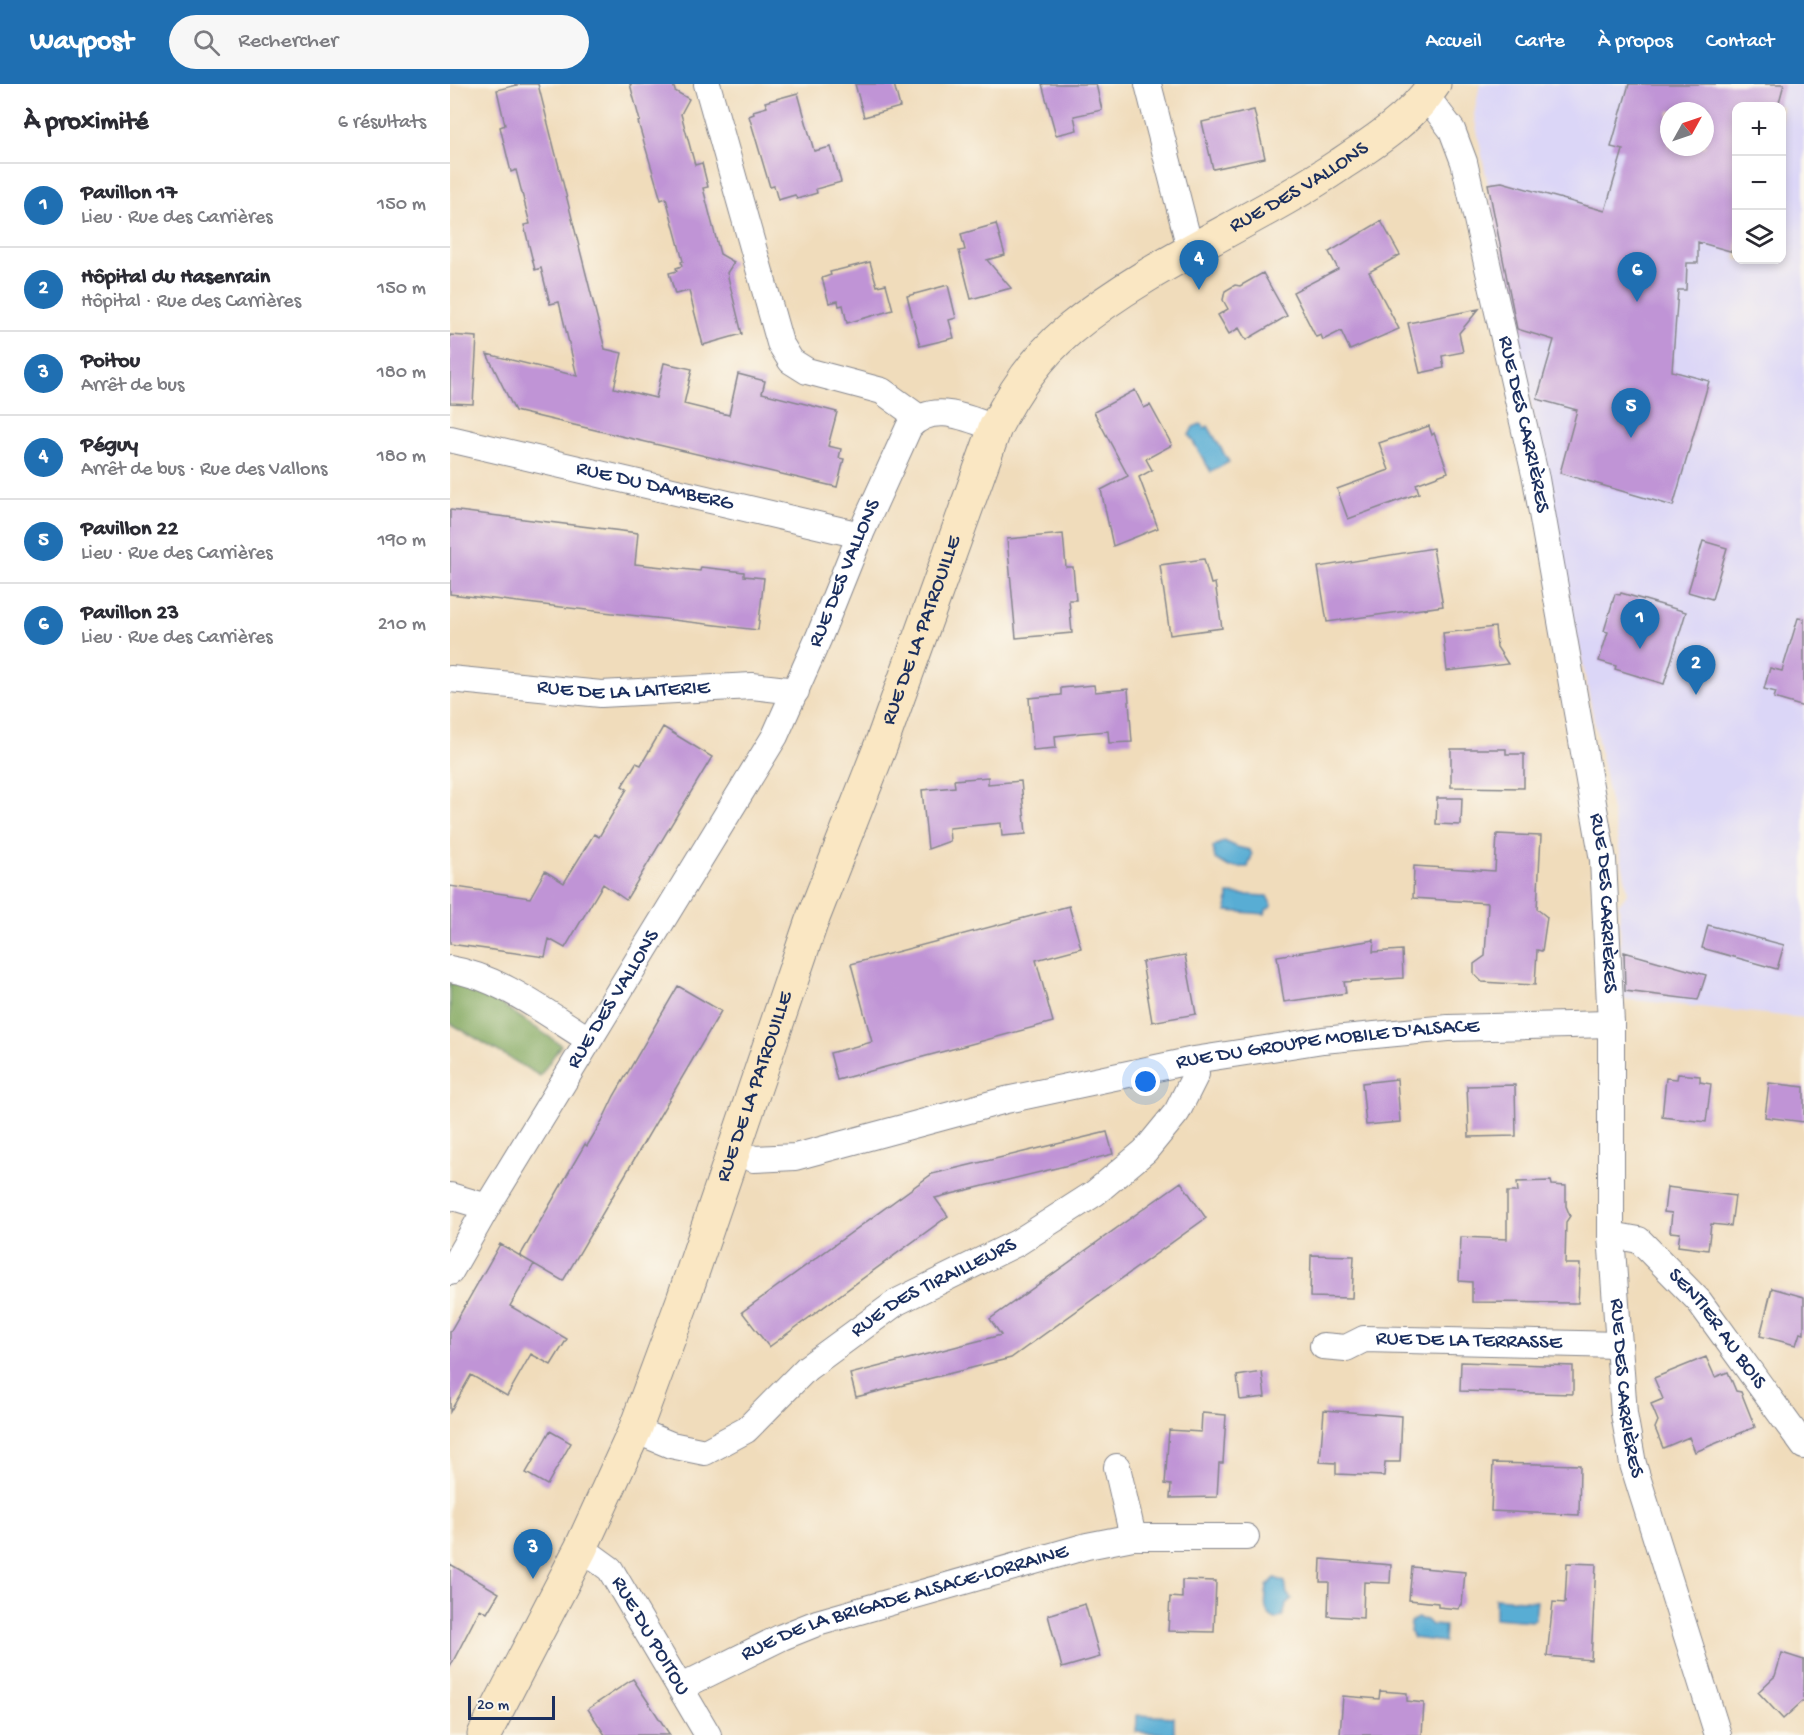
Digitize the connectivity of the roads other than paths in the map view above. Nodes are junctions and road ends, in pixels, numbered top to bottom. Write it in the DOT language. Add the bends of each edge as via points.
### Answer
graph roads {
  1 [pos="708,84"];
  2 [pos="1148,84"];
  3 [pos="1430,90"];
  4 [pos="1191,252"];
  5 [pos="918,417"];
  6 [pos="995,428"];
  7 [pos="450,439"];
  8 [pos="860,535"];
  9 [pos="450,680"];
  10 [pos="796,691"];
  11 [pos="450,969"];
  12 [pos="1611,1024"];
  13 [pos="588,1039"];
  14 [pos="1194,1060"];
  15 [pos="733,1151"];
  16 [pos="450,1196"];
  17 [pos="487,1207"];
  18 [pos="1611,1235"];
  19 [pos="450,1272"];
  20 [pos="1619,1344"];
  21 [pos="1323,1346"];
  22 [pos="635,1430"];
  23 [pos="1804,1446"];
  24 [pos="1117,1467"];
  25 [pos="1133,1537"];
  26 [pos="1246,1538"];
  27 [pos="581,1548"];
  28 [pos="681,1687"];
  29 [pos="484,1735"];
  30 [pos="708,1735"];
  31 [pos="1718,1735"];
  1 -- 5 [label="street" via="780,344 791,361 807,371 882,391"];
  2 -- 4 [label="street"];
  3 -- 4 [label="street, RUE DES VALLONS" via="1370,145 1313,183"];
  3 -- 12 [label="street, RUE DES CARRIÈRES" via="1464,162 1536,479 1603,860"];
  4 -- 6 [label="street, RUE DES VALLONS" via="1124,291 1068,331 1011,396"];
  5 -- 6 [label="street" via="948,413"];
  5 -- 8 [label="street, RUE DES VALLONS" via="909,427"];
  6 -- 15 [label="street, RUE DE LA PATROUILLE" via="881,744 811,923"];
  7 -- 8 [label="street, RUE DU DAMBERG"];
  8 -- 10 [label="street, RUE DES VALLONS"];
  9 -- 10 [label="street, RUE DE LA LAITERIE" via="601,694 752,686"];
  10 -- 13 [label="street, RUE DES VALLONS" via="775,736"];
  11 -- 13 [label="street" via="468,972 515,994"];
  12 -- 14 [label="street, RUE DU GROUPE MOBILE D'ALSACE" via="1448,1028 1323,1040"];
  12 -- 18 [label="street, RUE DES CARRIÈRES"];
  13 -- 17 [label="street, RUE DES VALLONS"];
  14 -- 15 [label="street, RUE DU GROUPE MOBILE D'ALSACE" via="1006,1100 795,1156 754,1159"];
  14 -- 22 [label="street, RUE DES TIRAILLEURS" via="1196,1074 1178,1112 1145,1151 1095,1193 1017,1243 897,1302 807,1368 746,1430 705,1452 671,1445"];
  15 -- 22 [label="street, RUE DE LA PATROUILLE"];
  16 -- 17 [label="street"];
  17 -- 19 [label="street, RUE DES VALLONS"];
  18 -- 20 [label="street, RUE DES CARRIÈRES"];
  18 -- 23 [label="street, SENTIER AU BOIS" via="1639,1240 1699,1301"];
  20 -- 21 [label="street, RUE DE LA TERRASSE" via="1364,1339 1346,1348"];
  20 -- 31 [label="street, RUE DES CARRIÈRES" via="1624,1414 1633,1464"];
  22 -- 27 [label="street, RUE DE LA PATROUILLE"];
  24 -- 25 [label="street"];
  25 -- 26 [label="street, RUE DE LA BRIGADE ALSACE-LORRAINE"];
  25 -- 28 [label="street, RUE DE LA BRIGADE ALSACE-LORRAINE" via="1087,1546 817,1623"];
  27 -- 28 [label="street, RUE DU POITOU" via="610,1569"];
  27 -- 29 [label="street, RUE DE LA PATROUILLE"];
  28 -- 30 [label="street, RUE DU POITOU"];
}
